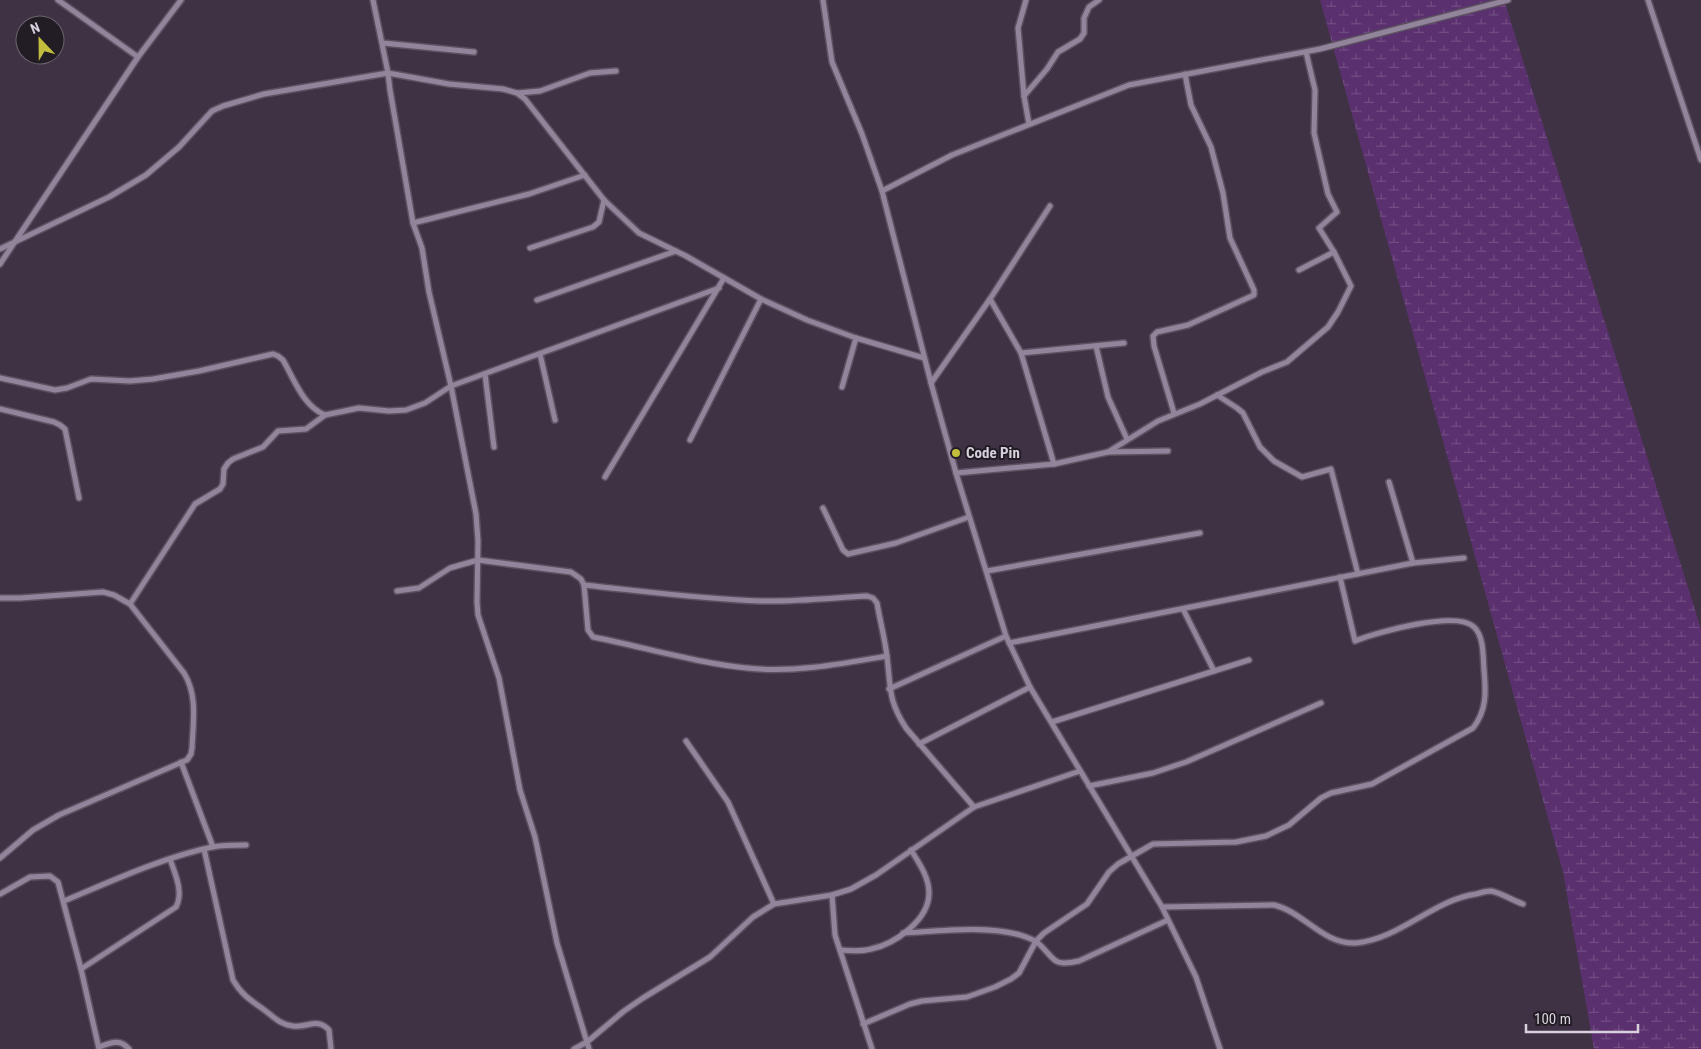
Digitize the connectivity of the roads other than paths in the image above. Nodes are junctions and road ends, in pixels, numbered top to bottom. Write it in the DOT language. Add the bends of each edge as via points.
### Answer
graph roads {
  1 [pos="58,0"];
  2 [pos="181,0"];
  3 [pos="373,0"];
  4 [pos="823,0"];
  5 [pos="1026,0"];
  6 [pos="1099,0"];
  7 [pos="1508,0"];
  8 [pos="1648,0"];
  9 [pos="383,43"];
  10 [pos="474,52"];
  11 [pos="1306,52"];
  12 [pos="138,57"];
  13 [pos="616,71"];
  14 [pos="388,73"];
  15 [pos="1185,74"];
  16 [pos="517,93"];
  17 [pos="1024,96"];
  18 [pos="1030,124"];
  19 [pos="1701,160"];
  20 [pos="585,175"];
  21 [pos="882,191"];
  22 [pos="604,200"];
  23 [pos="1050,206"];
  24 [pos="413,223"];
  25 [pos="14,244"];
  26 [pos="530,248"];
  27 [pos="0,249"];
  28 [pos="676,251"];
  29 [pos="1334,252"];
  30 [pos="0,264"];
  31 [pos="1299,270"];
  32 [pos="724,278"];
  33 [pos="719,288"];
  34 [pos="761,299"];
  35 [pos="990,299"];
  36 [pos="537,300"];
  37 [pos="856,338"];
  38 [pos="1124,343"];
  39 [pos="1096,346"];
  40 [pos="1021,353"];
  41 [pos="540,354"];
  42 [pos="924,358"];
  43 [pos="485,374"];
  44 [pos="0,378"];
  45 [pos="930,383"];
  46 [pos="451,386"];
  47 [pos="842,387"];
  48 [pos="1216,395"];
  49 [pos="0,409"];
  50 [pos="1174,413"];
  51 [pos="325,415"];
  52 [pos="555,420"];
  53 [pos="1127,439"];
  54 [pos="690,440"];
  55 [pos="494,447"];
  56 [pos="1168,451"];
  57 [pos="1108,452"];
  58 [pos="1054,464"];
  59 [pos="956,473"];
  60 [pos="605,477"];
  61 [pos="1389,482"];
  62 [pos="79,498"];
  63 [pos="823,508"];
  64 [pos="969,518"];
  65 [pos="1200,533"];
  66 [pos="1464,558"];
  67 [pos="478,560"];
  68 [pos="1414,563"];
  69 [pos="986,571"];
  70 [pos="1358,574"];
  71 [pos="1340,577"];
  72 [pos="584,585"];
  73 [pos="397,592"];
  74 [pos="0,598"];
  75 [pos="130,604"];
  76 [pos="1183,609"];
  77 [pos="1006,636"];
  78 [pos="1009,643"];
  79 [pos="887,656"];
  80 [pos="1249,660"];
  81 [pos="1214,671"];
  82 [pos="1030,686"];
  83 [pos="890,689"];
  84 [pos="1321,703"];
  85 [pos="1052,722"];
  86 [pos="686,741"];
  87 [pos="920,744"];
  88 [pos="181,762"];
  89 [pos="1080,770"];
  90 [pos="1089,786"];
  91 [pos="974,807"];
  92 [pos="246,845"];
  93 [pos="213,847"];
  94 [pos="204,849"];
  95 [pos="911,850"];
  96 [pos="1132,856"];
  97 [pos="0,858"];
  98 [pos="170,859"];
  99 [pos="0,894"];
  100 [pos="832,895"];
  101 [pos="64,902"];
  102 [pos="774,904"];
  103 [pos="1523,904"];
  104 [pos="1162,907"];
  105 [pos="1168,920"];
  106 [pos="904,933"];
  107 [pos="1036,941"];
  108 [pos="840,950"];
  109 [pos="81,970"];
  110 [pos="863,1024"];
  111 [pos="587,1042"];
  112 [pos="99,1048"];
  113 [pos="129,1049"];
  114 [pos="331,1049"];
  115 [pos="574,1049"];
  116 [pos="589,1049"];
  117 [pos="872,1049"];
  118 [pos="1220,1049"];
  1 -- 12 [label="street"];
  2 -- 12 [label="street"];
  3 -- 9 [label="street"];
  4 -- 21 [label="street" via="832,62"];
  5 -- 17 [label="street" via="1018,28"];
  6 -- 17 [label="street" via="1084,18 1084,33 1080,39 1058,52"];
  7 -- 11 [label="street"];
  8 -- 19 [label="street"];
  9 -- 10 [label="street"];
  9 -- 14 [label="street"];
  11 -- 15 [label="street"];
  11 -- 29 [label="street" via="1315,90 1314,133 1328,194 1338,212 1319,228"];
  12 -- 25 [label="street"];
  13 -- 16 [label="street" via="590,73 540,91"];
  14 -- 16 [label="street"];
  14 -- 24 [label="street"];
  14 -- 25 [label="street" via="264,94 218,108 146,175 109,198"];
  15 -- 18 [label="street" via="1129,85"];
  15 -- 50 [label="street" via="1191,105 1211,147 1224,192 1230,238 1254,295 1153,336"];
  16 -- 20 [label="street" via="526,99"];
  17 -- 18 [label="street"];
  18 -- 21 [label="street" via="952,155"];
  20 -- 22 [label="street"];
  20 -- 24 [label="street" via="529,194"];
  21 -- 42 [label="street"];
  22 -- 26 [label="street" via="599,222 592,227"];
  22 -- 28 [label="street" via="639,233"];
  23 -- 35 [label="street"];
  24 -- 46 [label="street" via="422,248"];
  25 -- 27 [label="street"];
  25 -- 30 [label="street"];
  28 -- 32 [label="street"];
  28 -- 36 [label="street"];
  29 -- 31 [label="street"];
  29 -- 48 [label="street" via="1350,286 1328,326 1287,362"];
  32 -- 33 [label="street"];
  32 -- 34 [label="street"];
  33 -- 41 [label="street"];
  33 -- 60 [label="street"];
  34 -- 37 [label="street"];
  34 -- 54 [label="street"];
  35 -- 40 [label="street"];
  35 -- 45 [label="street"];
  37 -- 42 [label="street"];
  37 -- 47 [label="street"];
  38 -- 39 [label="street"];
  39 -- 40 [label="street"];
  39 -- 53 [label="street" via="1108,398"];
  40 -- 58 [label="street"];
  41 -- 43 [label="street"];
  41 -- 52 [label="street"];
  42 -- 45 [label="street"];
  43 -- 46 [label="street"];
  43 -- 55 [label="street"];
  44 -- 51 [label="street" via="55,390 91,379 153,379 273,354 283,360 306,400"];
  45 -- 59 [label="street"];
  46 -- 51 [label="street" via="406,410 363,407"];
  46 -- 67 [label="street" via="476,514"];
  48 -- 50 [label="street"];
  48 -- 70 [label="street" via="1243,413 1260,447 1274,461 1302,477 1331,469"];
  49 -- 62 [label="street" via="54,422 64,429"];
  50 -- 53 [label="street"];
  51 -- 75 [label="street" via="306,429 278,431 263,447 228,463 220,489 195,504"];
  53 -- 57 [label="street"];
  56 -- 57 [label="street"];
  57 -- 58 [label="street"];
  58 -- 59 [label="street"];
  59 -- 64 [label="street"];
  61 -- 68 [label="street"];
  63 -- 64 [label="street" via="848,554 896,543"];
  64 -- 69 [label="street"];
  65 -- 69 [label="street"];
  66 -- 68 [label="street"];
  67 -- 72 [label="street" via="571,572"];
  67 -- 73 [label="street" via="450,568 419,588"];
  67 -- 111 [label="street" via="478,615 499,678 520,790 535,837 557,943"];
  68 -- 70 [label="street"];
  69 -- 77 [label="street"];
  70 -- 71 [label="street"];
  71 -- 76 [label="street"];
  71 -- 96 [label="street" via="1356,641 1447,620 1468,622 1474,627 1482,647 1486,691 1480,719 1473,728 1372,784 1321,798 1289,825 1266,836 1236,842 1153,844"];
  72 -- 79 [label="street" via="760,601 867,596 877,603"];
  72 -- 79 [label="street" via="588,630 594,637 747,668 845,664"];
  74 -- 75 [label="street" via="103,592"];
  75 -- 88 [label="street" via="190,683 194,705 192,748 190,757"];
  76 -- 78 [label="street"];
  76 -- 81 [label="street"];
  77 -- 78 [label="street"];
  77 -- 83 [label="street"];
  78 -- 82 [label="street"];
  79 -- 83 [label="street"];
  80 -- 81 [label="street"];
  81 -- 85 [label="street"];
  82 -- 85 [label="street"];
  82 -- 87 [label="street"];
  83 -- 87 [label="street" via="897,715"];
  84 -- 90 [label="street" via="1186,762 1153,773"];
  85 -- 89 [label="street"];
  86 -- 102 [label="street" via="728,802"];
  87 -- 91 [label="street"];
  88 -- 93 [label="street"];
  88 -- 97 [label="street" via="60,815 34,830"];
  89 -- 90 [label="street"];
  89 -- 91 [label="street"];
  90 -- 96 [label="street"];
  91 -- 95 [label="street"];
  92 -- 93 [label="street"];
  93 -- 94 [label="street"];
  94 -- 98 [label="street"];
  94 -- 114 [label="street" via="233,980 238,989 283,1024 295,1027 324,1024 330,1030"];
  95 -- 100 [label="street" via="862,883"];
  95 -- 106 [label="street" via="926,877 929,892 927,905 920,917"];
  96 -- 104 [label="street"];
  96 -- 107 [label="street" via="1109,872 1087,904"];
  98 -- 101 [label="street"];
  98 -- 109 [label="street" via="179,889 180,900 176,907"];
  99 -- 101 [label="street" via="30,877 50,876 58,882"];
  100 -- 102 [label="street"];
  100 -- 108 [label="street" via="835,936"];
  101 -- 109 [label="street"];
  102 -- 111 [label="street" via="753,917 710,957 624,1011"];
  103 -- 104 [label="street" via="1491,891 1468,895 1382,936 1355,943 1328,937 1291,912 1274,905"];
  104 -- 105 [label="street"];
  105 -- 107 [label="street" via="1068,964 1054,961"];
  105 -- 118 [label="street" via="1196,977"];
  106 -- 107 [label="street" via="982,931 1016,934"];
  106 -- 108 [label="street" via="871,950"];
  107 -- 110 [label="street" via="1019,973 996,987 967,997 922,1001"];
  108 -- 110 [label="street"];
  109 -- 112 [label="street"];
  110 -- 117 [label="street"];
  111 -- 115 [label="street"];
  111 -- 116 [label="street"];
  112 -- 113 [label="street" via="116,1041"];
}
